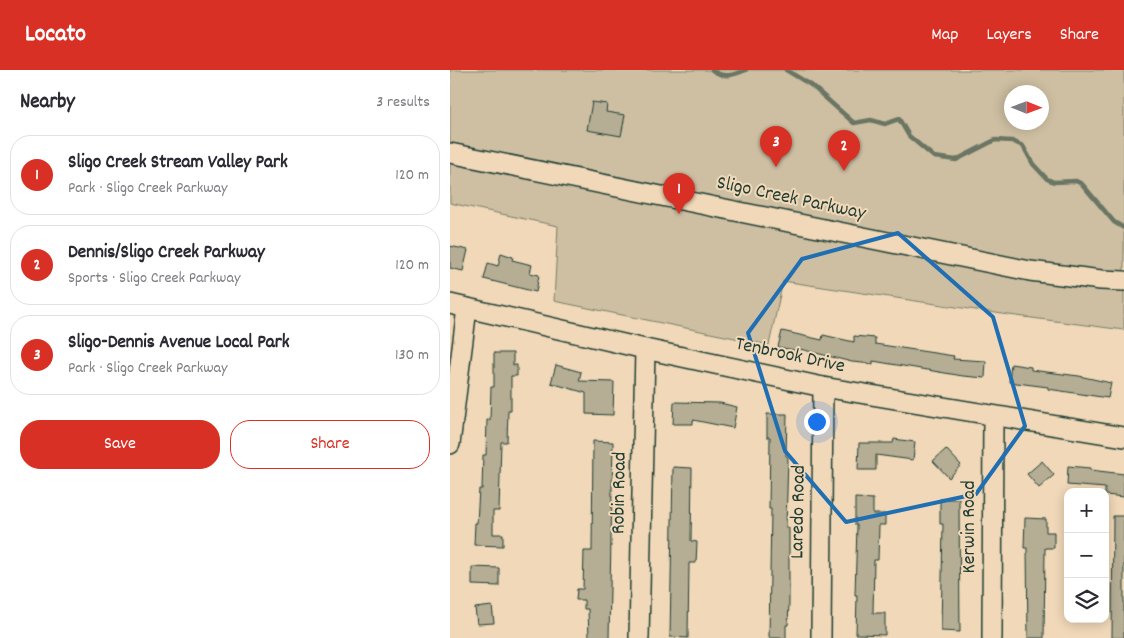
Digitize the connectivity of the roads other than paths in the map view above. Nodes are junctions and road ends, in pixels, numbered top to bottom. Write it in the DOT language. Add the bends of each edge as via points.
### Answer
graph roads {
  1 [pos="450,153"];
  2 [pos="1124,281"];
  3 [pos="459,306"];
  4 [pos="645,349"];
  5 [pos="823,387"];
  6 [pos="994,416"];
  7 [pos="1124,437"];
  8 [pos="450,444"];
  9 [pos="639,638"];
  10 [pos="820,638"];
  11 [pos="992,638"];
  1 -- 2 [label="street, Sligo Creek Parkway" via="1030,271"];
  3 -- 4 [label="street, Tenbrook Drive"];
  3 -- 8 [label="street"];
  4 -- 5 [label="street, Tenbrook Drive"];
  4 -- 9 [label="street, Robin Road"];
  5 -- 6 [label="street, Tenbrook Drive"];
  5 -- 10 [label="street, Laredo Road"];
  6 -- 7 [label="street, Tenbrook Drive"];
  6 -- 11 [label="street, Kerwin Road"];
}
